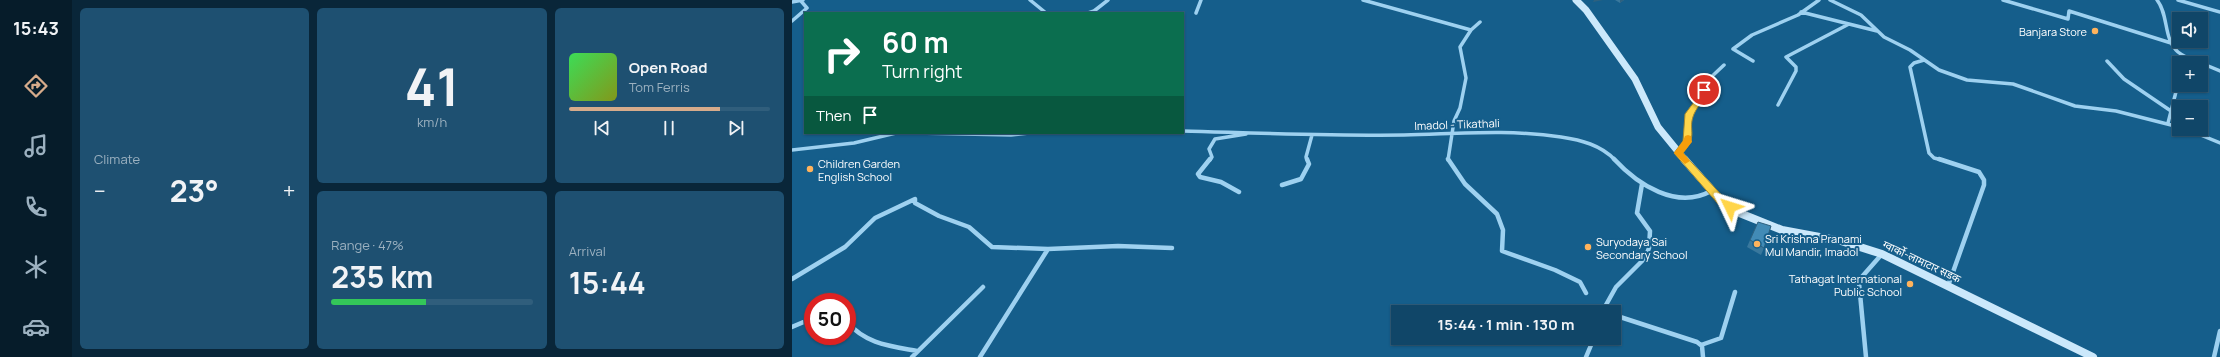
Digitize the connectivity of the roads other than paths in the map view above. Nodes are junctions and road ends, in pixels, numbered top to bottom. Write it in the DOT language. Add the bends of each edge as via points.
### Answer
graph roads {
  1 [pos="1030,0"];
  2 [pos="1108,0"];
  3 [pos="1201,0"];
  4 [pos="1363,0"];
  5 [pos="1576,0"];
  6 [pos="1819,0"];
  7 [pos="1830,0"];
  8 [pos="2003,0"];
  9 [pos="2157,0"];
  10 [pos="2178,0"];
  11 [pos="802,1"];
  12 [pos="792,2"];
  13 [pos="1045,12"];
  14 [pos="1091,12"];
  15 [pos="1801,12"];
  16 [pos="2220,12"];
  17 [pos="1196,14"];
  18 [pos="792,22"];
  19 [pos="1480,22"];
  20 [pos="1850,24"];
  21 [pos="1471,30"];
  22 [pos="1878,32"];
  23 [pos="2171,43"];
  24 [pos="2184,56"];
  25 [pos="1924,60"];
  26 [pos="1753,61"];
  27 [pos="2107,61"];
  28 [pos="1724,65"];
  29 [pos="2208,66"];
  30 [pos="2220,71"];
  31 [pos="2176,92"];
  32 [pos="1778,105"];
  33 [pos="2171,111"];
  34 [pos="2168,123"];
  35 [pos="2172,124"];
  36 [pos="1184,131"];
  37 [pos="1254,133"];
  38 [pos="892,134"];
  39 [pos="1452,134"];
  40 [pos="1312,135"];
  41 [pos="2203,136"];
  42 [pos="2220,143"];
  43 [pos="792,150"];
  44 [pos="1678,153"];
  45 [pos="1642,184"];
  46 [pos="1282,185"];
  47 [pos="1712,190"];
  48 [pos="1238,192"];
  49 [pos="1172,248"];
  50 [pos="1048,249"];
  51 [pos="1882,254"];
  52 [pos="792,279"];
  53 [pos="1948,286"];
  54 [pos="983,287"];
  55 [pos="1735,292"];
  56 [pos="1586,293"];
  57 [pos="1606,305"];
  58 [pos="1621,317"];
  59 [pos="804,322"];
  60 [pos="792,327"];
  61 [pos="2220,331"];
  62 [pos="856,334"];
  63 [pos="1591,345"];
  64 [pos="1701,345"];
  65 [pos="917,351"];
  66 [pos="912,357"];
  67 [pos="980,357"];
  68 [pos="1586,357"];
  69 [pos="1703,357"];
  70 [pos="1866,357"];
  71 [pos="2093,357"];
  72 [pos="2214,357"];
  1 -- 13 [label="street"];
  2 -- 14 [label="street"];
  3 -- 17 [label="street"];
  4 -- 21 [label="street"];
  5 -- 44 [label="main road, ग्वार्को-लामाटार सडक" via="1619,54 1635,79 1658,127"];
  6 -- 15 [label="street"];
  7 -- 22 [label="street" via="1861,15"];
  8 -- 23 [label="street" via="2068,19 2069,11"];
  9 -- 23 [label="street" via="2165,13"];
  10 -- 16 [label="street"];
  11 -- 12 [label="street"];
  11 -- 18 [label="street" via="807,8"];
  15 -- 20 [label="street"];
  15 -- 26 [label="street" via="1752,35 1733,49"];
  19 -- 21 [label="street"];
  20 -- 22 [label="street"];
  20 -- 32 [label="street" via="1786,57 1796,67 1796,71"];
  21 -- 39 [label="street" via="1460,47 1466,78"];
  22 -- 25 [label="street"];
  23 -- 24 [label="street"];
  25 -- 34 [label="street" via="1939,70 1967,80 2013,84 2075,106 2116,111"];
  25 -- 53 [label="street" via="1914,63 1910,68 1929,153 1934,158 1979,172 1984,180 1969,232"];
  27 -- 33 [label="street" via="2124,79"];
  28 -- 44 [label="street" via="1707,81 1701,98 1689,114 1688,142"];
  29 -- 30 [label="street"];
  31 -- 33 [label="street"];
  33 -- 34 [label="street"];
  34 -- 35 [label="street"];
  36 -- 37 [label="street, Imadol - Tikathali"];
  37 -- 40 [label="street, Imadol - Tikathali"];
  37 -- 48 [label="street" via="1215,139 1208,149 1212,157 1198,174 1200,177 1221,182"];
  38 -- 43 [label="street" via="854,143"];
  39 -- 40 [label="street, Imadol - Tikathali"];
  39 -- 45 [label="street, Imadol - Tikathali" via="1520,131 1586,142 1599,147 1616,159 1628,174"];
  39 -- 56 [label="street" via="1448,161 1465,184 1497,214 1503,230 1502,251 1574,279 1580,282"];
  40 -- 46 [label="street" via="1306,154 1309,164 1301,179"];
  41 -- 42 [label="street"];
  44 -- 47 [label="main road, ग्वार्को-लामाटार सडक"];
  45 -- 47 [label="street, Imadol - Tikathali" via="1688,198 1701,196"];
  45 -- 57 [label="street" via="1637,214 1650,231 1646,258 1613,288"];
  47 -- 51 [label="main road, ग्वार्को-लामाटार सडक" via="1722,202 1737,212 1782,230 1841,241"];
  49 -- 50 [label="street" via="1118,246"];
  50 -- 52 [label="street" via="992,246 969,227 940,216 915,203 915,199 875,218 845,247"];
  50 -- 67 [label="street"];
  51 -- 53 [label="main road, ग्वार्को-लामाटार सडक"];
  51 -- 70 [label="street" via="1859,283"];
  53 -- 71 [label="main road, ग्वार्को-लामाटार सडक"];
  54 -- 65 [label="street"];
  55 -- 64 [label="street" via="1721,338"];
  58 -- 64 [label="street" via="1683,336"];
  59 -- 60 [label="street"];
  61 -- 72 [label="street"];
  62 -- 65 [label="street" via="867,341"];
  63 -- 68 [label="street"];
  64 -- 69 [label="street"];
  65 -- 66 [label="street"];
}
